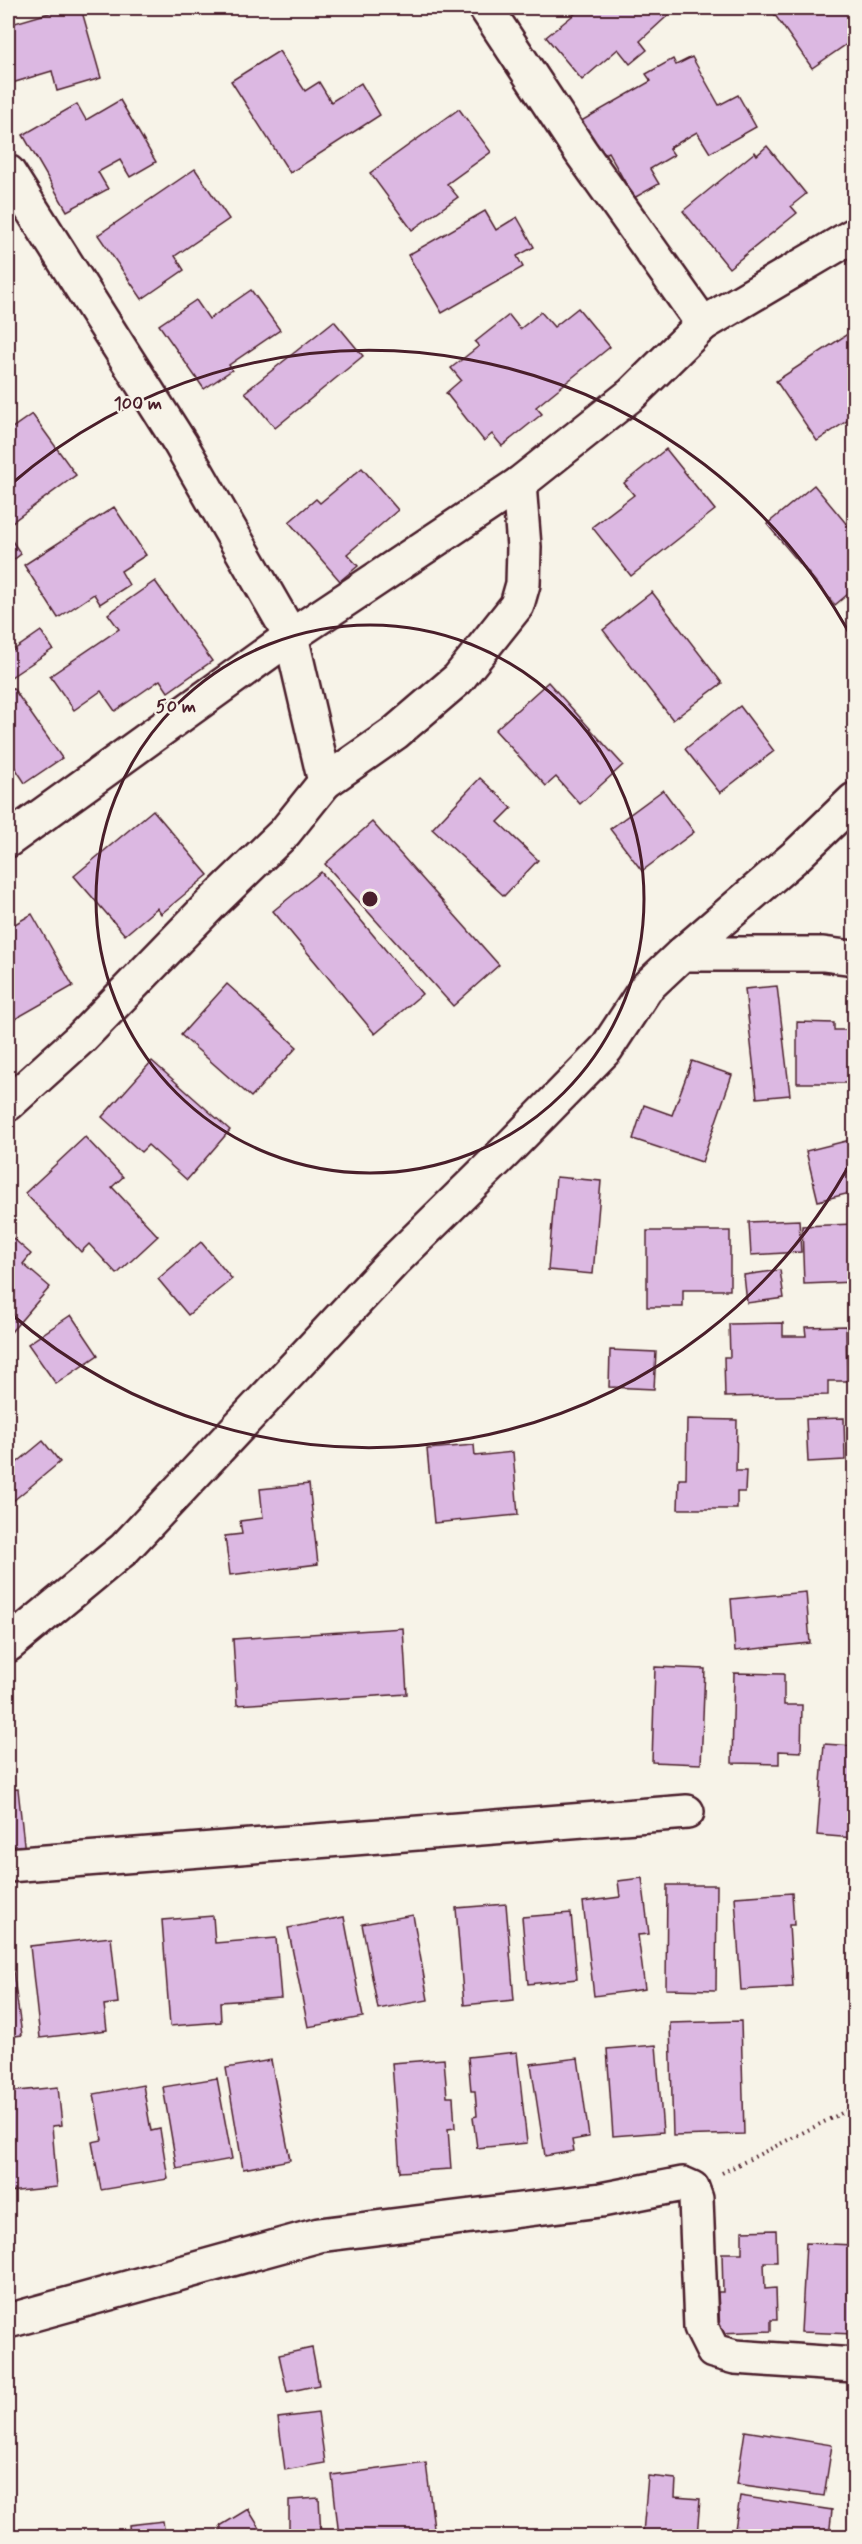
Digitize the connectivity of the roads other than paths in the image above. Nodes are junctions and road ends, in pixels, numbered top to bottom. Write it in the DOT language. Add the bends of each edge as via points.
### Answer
graph roads {
  1 [pos="486,8"];
  2 [pos="8,172"];
  3 [pos="855,235"];
  4 [pos="703,324"];
  5 [pos="519,484"];
  6 [pos="291,636"];
  7 [pos="324,782"];
  8 [pos="855,800"];
  9 [pos="8,840"];
  10 [pos="682,954"];
  11 [pos="855,958"];
  12 [pos="8,1104"];
  13 [pos="8,1645"];
  14 [pos="687,1812"];
  15 [pos="8,1865"];
  16 [pos="8,2321"];
  17 [pos="855,2365"];
  1 -- 4 [label="street" via="601,181"];
  2 -- 6 [label="street" via="180,442"];
  3 -- 4 [label="street"];
  4 -- 5 [label="street" via="632,394"];
  5 -- 6 [label="street"];
  5 -- 7 [label="street" via="525,547 523,584 517,605 458,679 395,733"];
  6 -- 7 [label="street"];
  6 -- 9 [label="street"];
  7 -- 12 [label="street" via="285,832 82,1037"];
  8 -- 10 [label="street"];
  10 -- 11 [label="street" via="823,954"];
  10 -- 13 [label="street" via="646,988 606,1049 394,1261 124,1550"];
  14 -- 15 [label="street"];
  16 -- 17 [label="street" via="319,2235 601,2200 684,2184 692,2188 696,2199 701,2327 713,2352"];
}
